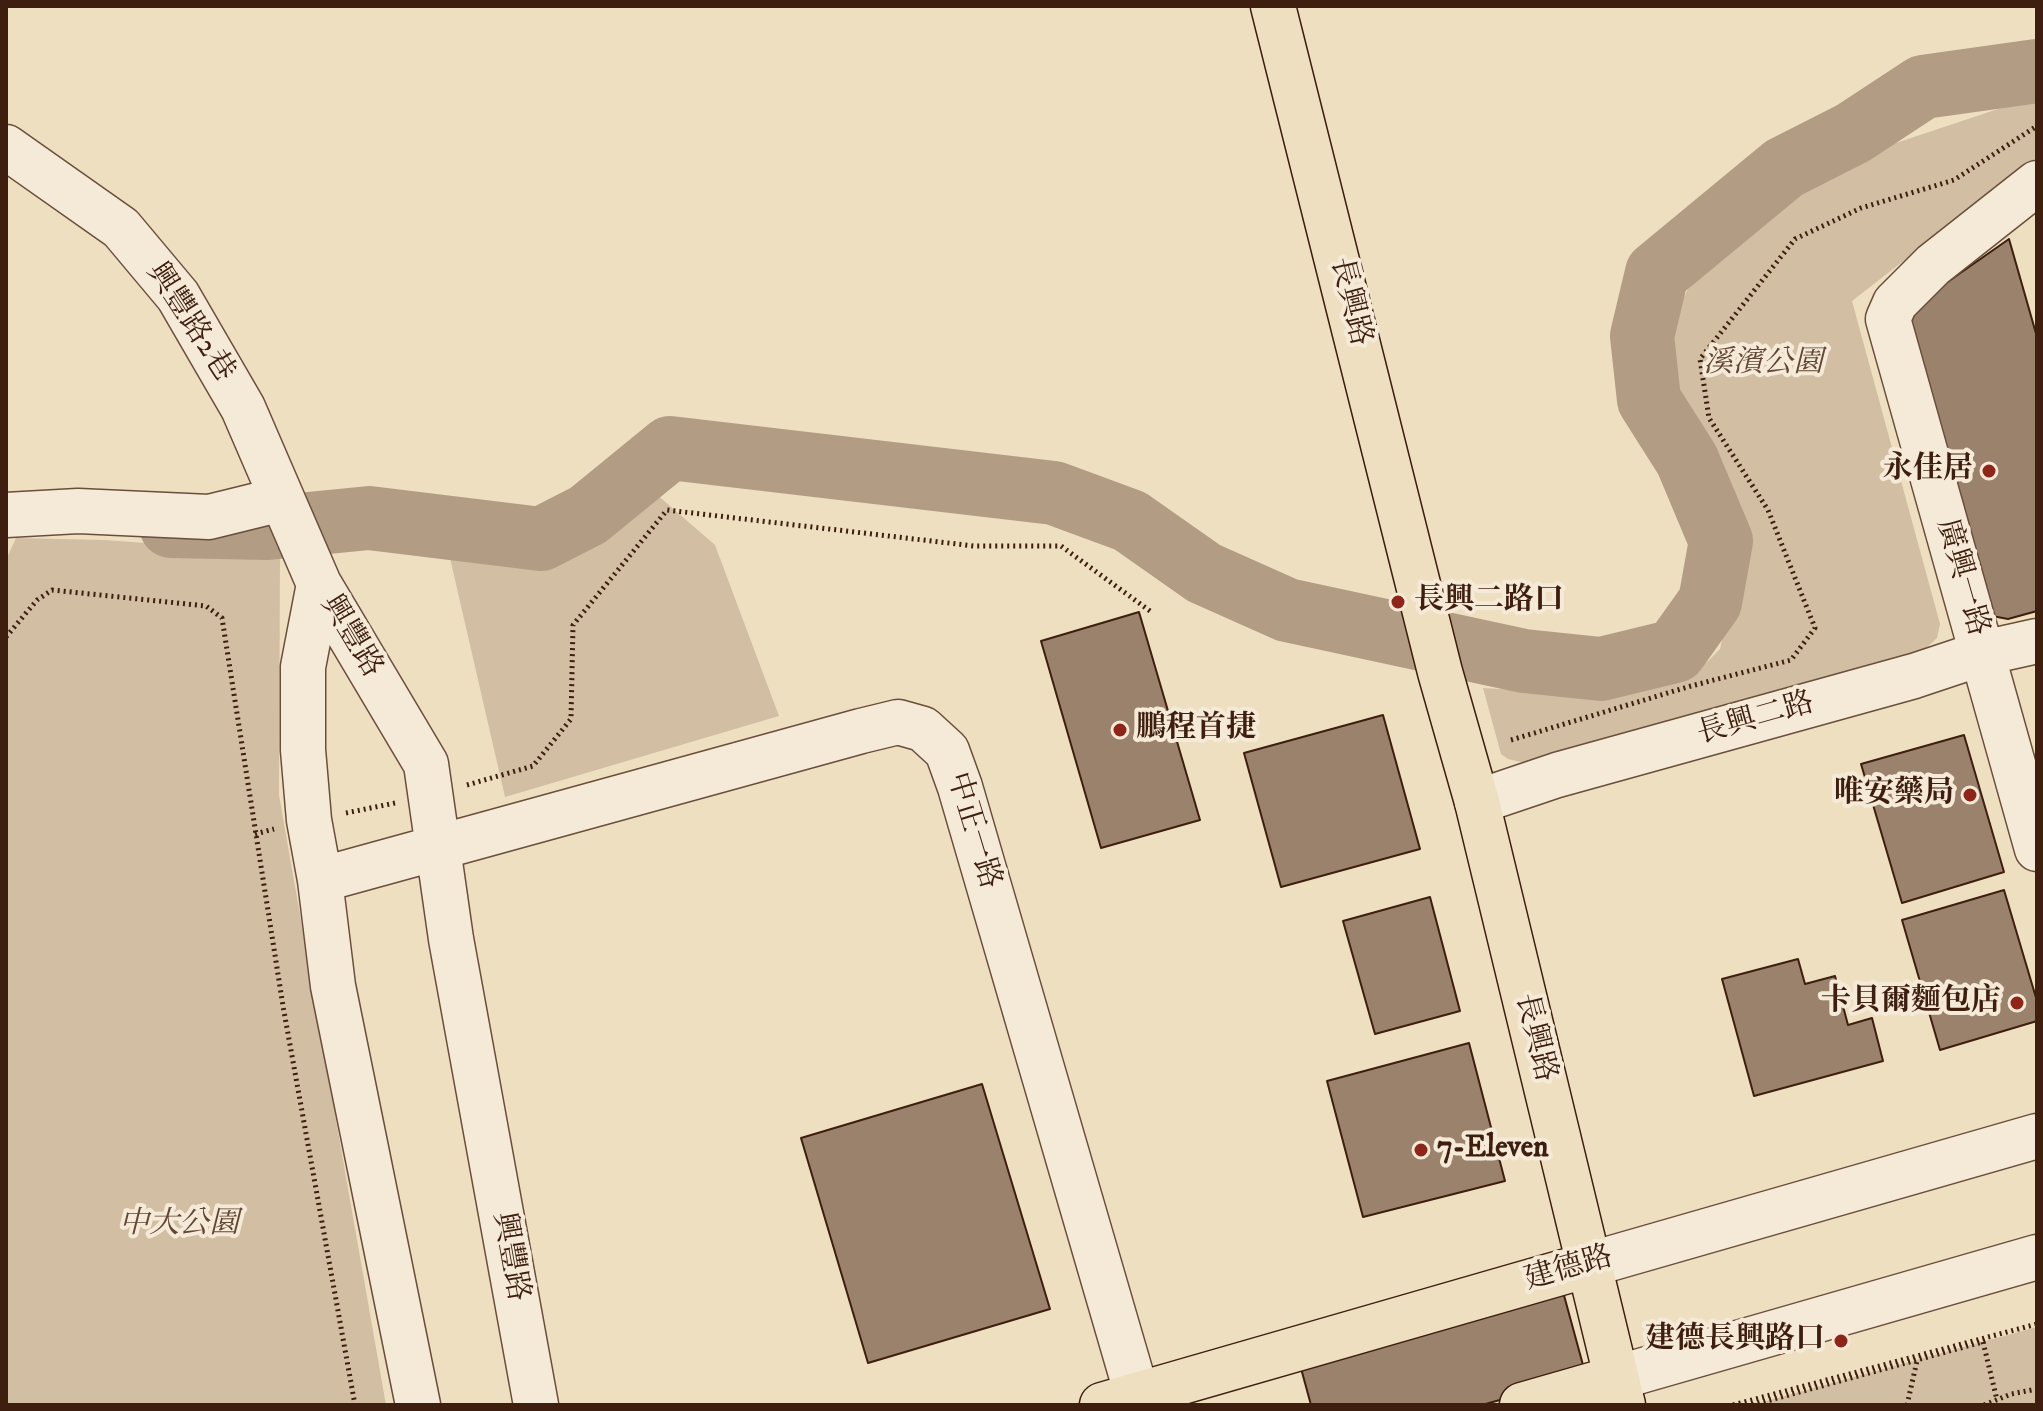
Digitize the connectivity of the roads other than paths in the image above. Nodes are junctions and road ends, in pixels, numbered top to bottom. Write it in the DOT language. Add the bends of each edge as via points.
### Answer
graph roads {
  1 [pos="1273,6"];
  2 [pos="6,147"];
  3 [pos="2037,183"];
  4 [pos="284,504"];
  5 [pos="6,515"];
  6 [pos="312,567"];
  7 [pos="2037,641"];
  8 [pos="1983,653"];
  9 [pos="1477,802"];
  10 [pos="436,849"];
  11 [pos="2037,849"];
  12 [pos="320,880"];
  13 [pos="2037,1136"];
  14 [pos="2037,1257"];
  15 [pos="1588,1265"];
  16 [pos="1619,1392"];
  17 [pos="1126,1402"];
  18 [pos="418,1405"];
  19 [pos="536,1405"];
  20 [pos="1522,1405"];
  1 -- 9 [label="main road, 長興路"];
  2 -- 4 [label="street, 興豐路2巷" via="121,228 178,296 243,408"];
  3 -- 8 [label="street, 廣興一路" via="1933,265 1895,303 1888,319"];
  4 -- 5 [label="street" via="209,517 78,511"];
  4 -- 6 [label="street, 興豐路2巷"];
  6 -- 10 [label="street, 興豐路" via="426,764"];
  6 -- 12 [label="street, 興豐路" via="303,667 303,750"];
  7 -- 8 [label="street, 長興二路"];
  8 -- 9 [label="street, 長興二路"];
  8 -- 11 [label="street, 廣興一路"];
  9 -- 15 [label="main road, 長興路"];
  10 -- 12 [label="street, 中正一路"];
  10 -- 17 [label="street, 中正一路" via="861,731 898,722 923,729 947,751 960,787"];
  10 -- 19 [label="street, 興豐路"];
  12 -- 18 [label="street, 興豐路" via="333,986"];
  13 -- 15 [label="street, 建德路"];
  14 -- 16 [label="street"];
  15 -- 16 [label="main road, 長興路"];
  15 -- 17 [label="main road, 建德路"];
  16 -- 20 [label="main road"];
}
